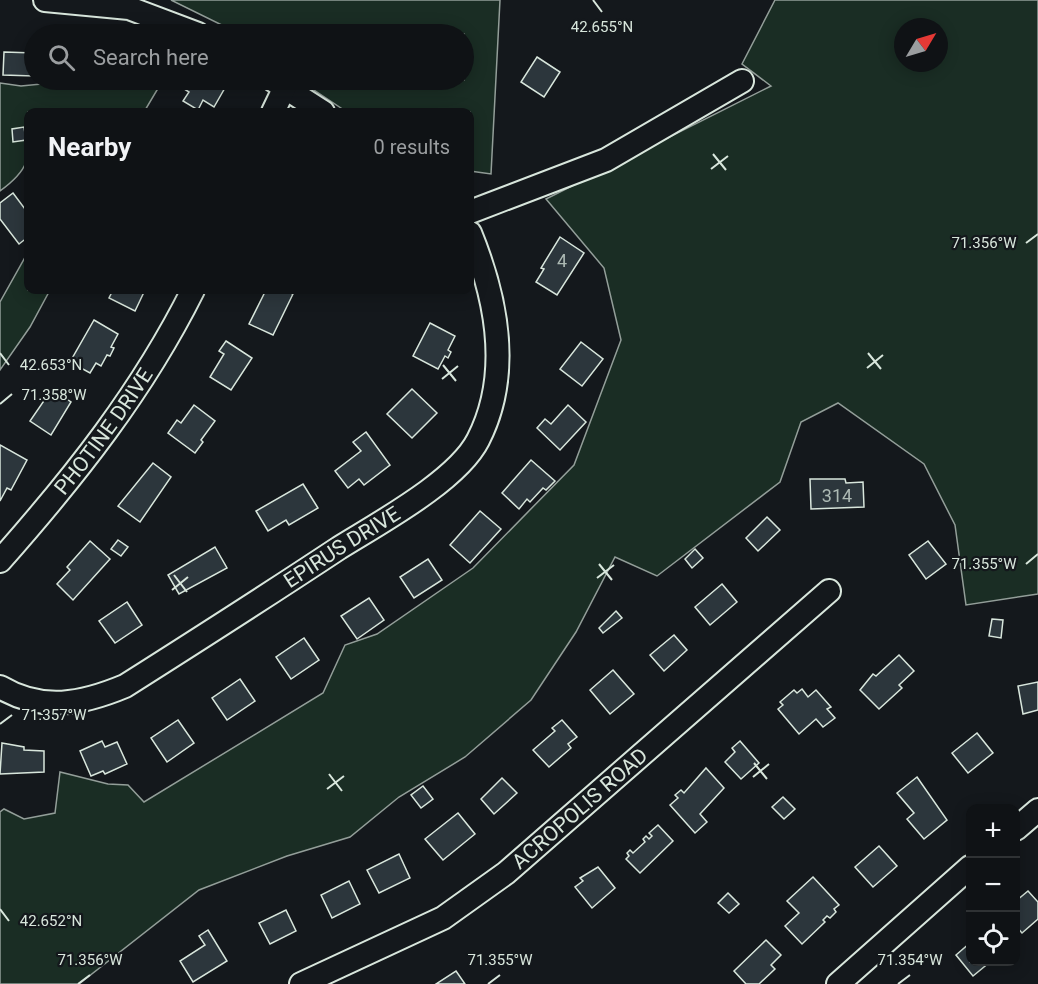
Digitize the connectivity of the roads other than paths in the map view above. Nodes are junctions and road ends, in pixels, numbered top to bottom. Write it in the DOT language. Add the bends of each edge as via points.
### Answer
graph roads {
  1 [pos="45,0"];
  2 [pos="171,24"];
  3 [pos="742,81"];
  4 [pos="278,90"];
  5 [pos="290,90"];
  6 [pos="274,108"];
  7 [pos="317,108"];
  8 [pos="474,210"];
  9 [pos="474,246"];
  10 [pos="191,294"];
  11 [pos="0,561"];
  12 [pos="829,591"];
  13 [pos="0,687"];
  14 [pos="1038,810"];
  15 [pos="1020,826"];
  16 [pos="966,871"];
  17 [pos="301,984"];
  18 [pos="838,984"];
  1 -- 2 [label="street" via="129,8"];
  3 -- 8 [label="street" via="606,160"];
  4 -- 6 [label="street"];
  5 -- 7 [label="street"];
  9 -- 13 [label="street, EPIRUS DRIVE" via="495,317 497,384 490,415 477,443 452,472 125,687 94,699 65,704 35,702"];
  10 -- 11 [label="street, PHOTINE DRIVE" via="151,367 105,436"];
  12 -- 17 [label="street, ACROPOLIS ROAD" via="473,899 411,935"];
  14 -- 15 [label="street"];
  16 -- 18 [label="street"];
}
